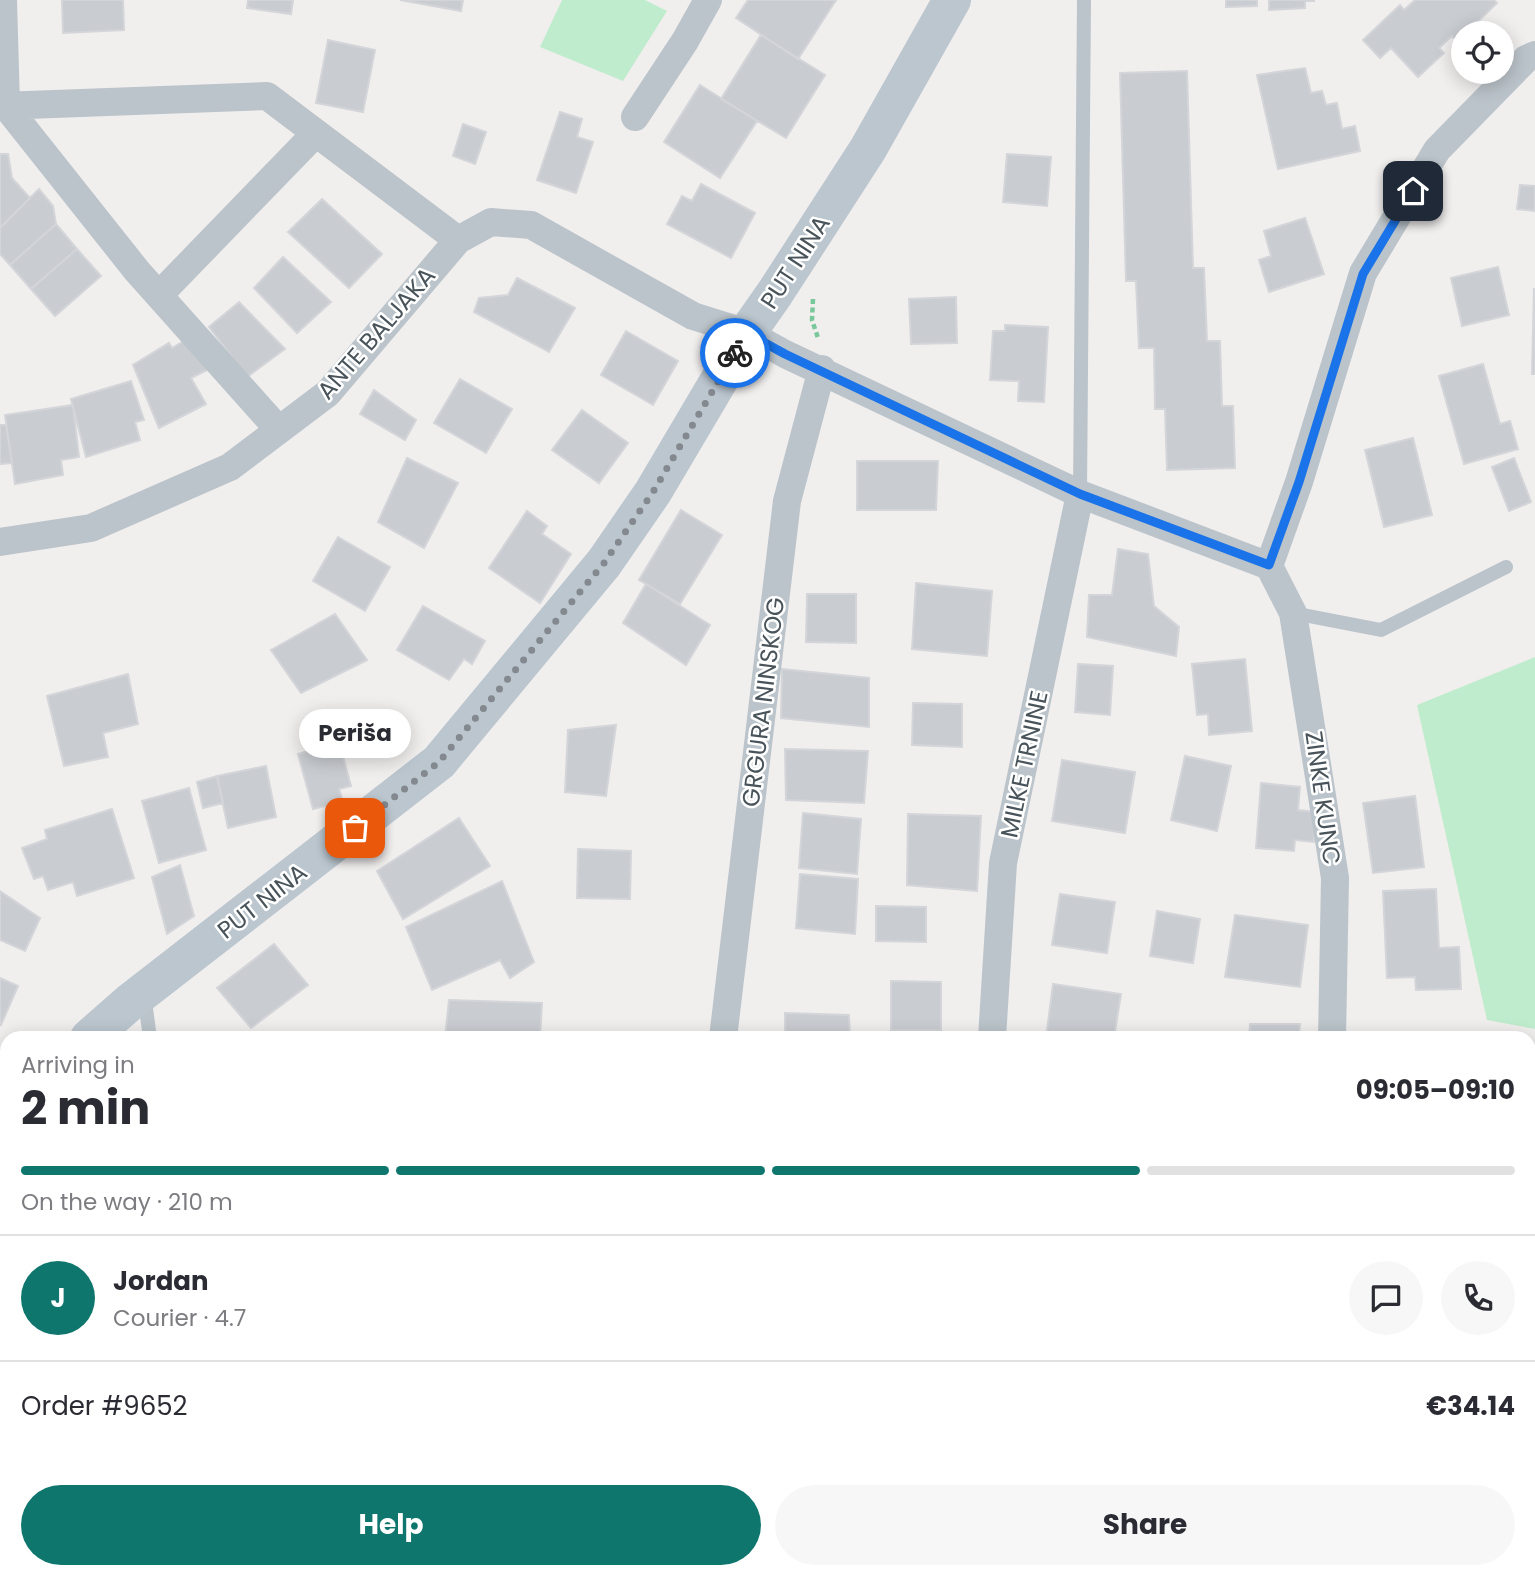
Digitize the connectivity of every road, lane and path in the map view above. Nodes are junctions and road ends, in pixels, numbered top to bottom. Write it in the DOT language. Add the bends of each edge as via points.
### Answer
graph roads {
  1 [pos="3,0"];
  2 [pos="708,0"];
  3 [pos="952,0"];
  4 [pos="1084,0"];
  5 [pos="1535,55"];
  6 [pos="3,106"];
  7 [pos="635,117"];
  8 [pos="316,134"];
  9 [pos="458,240"];
  10 [pos="159,295"];
  11 [pos="747,333"];
  12 [pos="822,369"];
  13 [pos="279,430"];
  14 [pos="1080,494"];
  15 [pos="0,542"];
  16 [pos="1269,565"];
  17 [pos="1506,567"];
  18 [pos="1293,613"];
  19 [pos="144,994"];
  20 [pos="98,1031"];
  21 [pos="149,1031"];
  22 [pos="724,1031"];
  23 [pos="992,1031"];
  24 [pos="1332,1031"];
  1 -- 6 [label="street"];
  2 -- 7 [label="street"];
  3 -- 11 [label="main road, PUT NINA" via="868,149"];
  4 -- 14 [label="lane"];
  5 -- 16 [label="street" via="1437,150 1363,274"];
  6 -- 8 [label="street" via="267,96"];
  6 -- 10 [label="street"];
  8 -- 9 [label="street"];
  8 -- 10 [label="street"];
  9 -- 11 [label="street, ANTE BALJAKA" via="491,222 531,225 693,316"];
  9 -- 13 [label="street, ANTE BALJAKA" via="328,393"];
  10 -- 13 [label="street"];
  11 -- 12 [label="street, ANTE BALJAKA"];
  11 -- 19 [label="main road, PUT NINA" via="653,492 604,563 439,762"];
  12 -- 14 [label="street, ANTE BALJAKA"];
  12 -- 22 [label="street, GRGURA NINSKOG" via="787,501"];
  13 -- 15 [label="street, ANTE BALJAKA" via="230,467 90,528"];
  14 -- 16 [label="street, ANTE BALJAKA"];
  14 -- 23 [label="street, MILKE TRNINE" via="1003,863"];
  16 -- 18 [label="street, ZINKE KUNC"];
  17 -- 18 [label="lane" via="1381,631"];
  18 -- 24 [label="street, ZINKE KUNC" via="1335,878"];
  19 -- 20 [label="main road, PUT NINA"];
  19 -- 21 [label="lane"];
}
